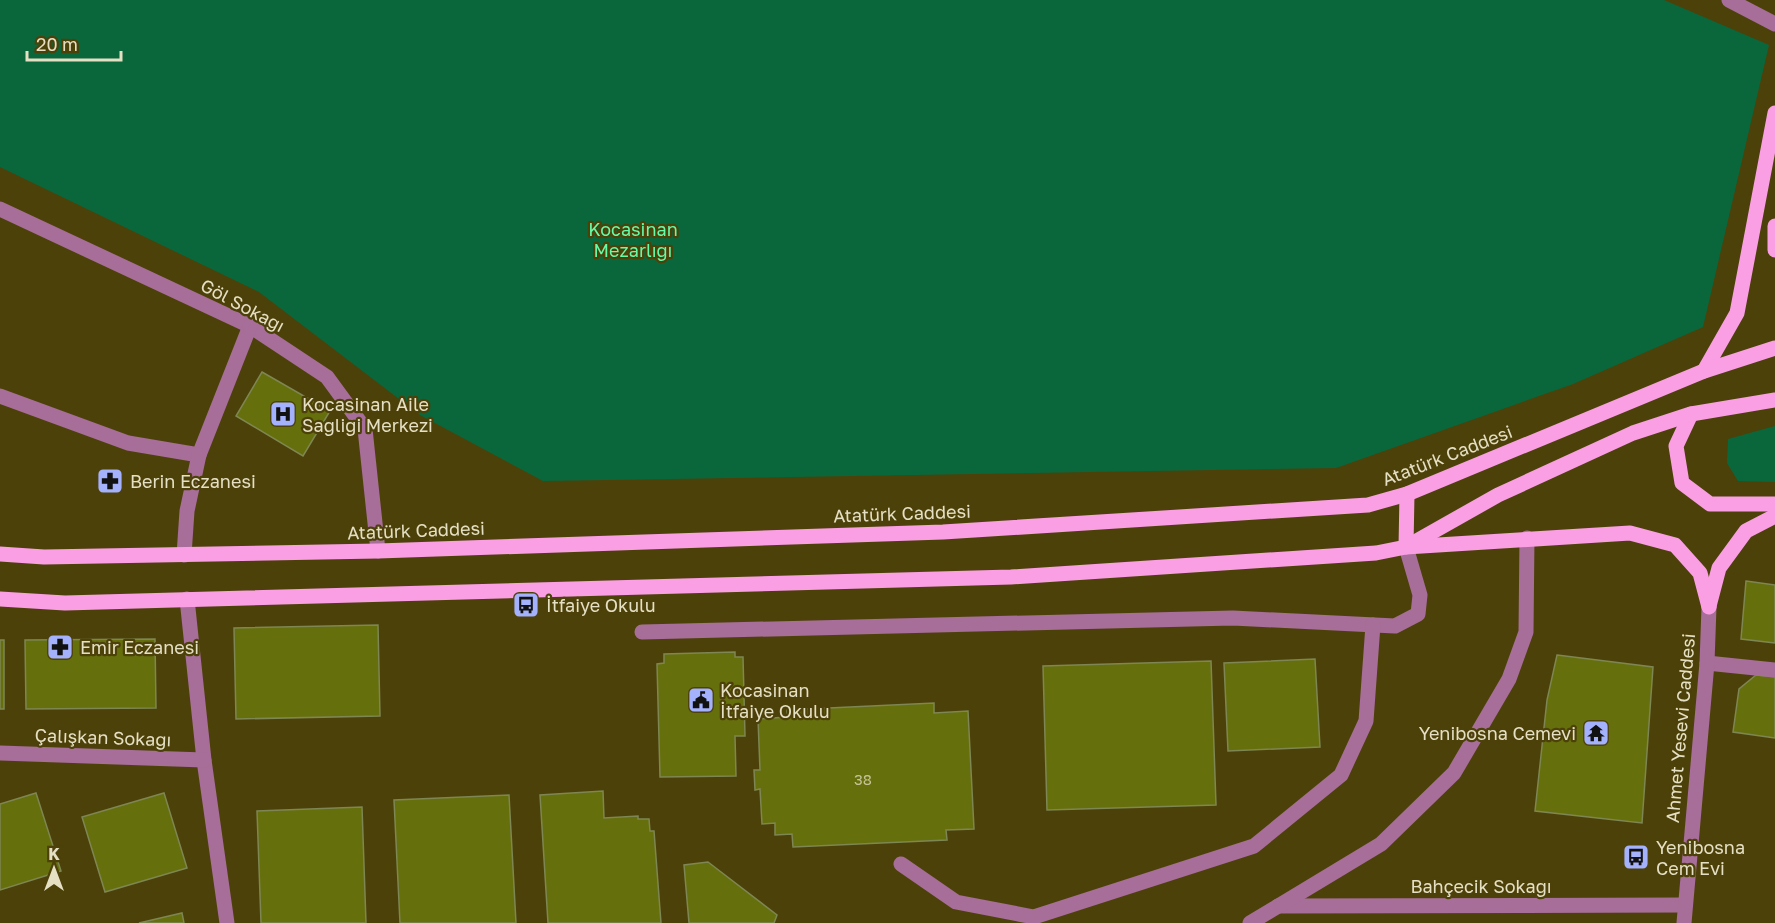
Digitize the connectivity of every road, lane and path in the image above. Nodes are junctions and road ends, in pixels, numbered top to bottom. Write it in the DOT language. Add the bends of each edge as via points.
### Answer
graph roads {
  1 [pos="1729,0"];
  2 [pos="1775,24"];
  3 [pos="1775,112"];
  4 [pos="0,209"];
  5 [pos="1775,226"];
  6 [pos="1775,250"];
  7 [pos="250,327"];
  8 [pos="1775,348"];
  9 [pos="1704,370"];
  10 [pos="0,396"];
  11 [pos="1775,400"];
  12 [pos="1691,414"];
  13 [pos="198,455"];
  14 [pos="1407,494"];
  15 [pos="1775,504"];
  16 [pos="1775,516"];
  17 [pos="1527,538"];
  18 [pos="1406,547"];
  19 [pos="378,551"];
  20 [pos="0,554"];
  21 [pos="184,555"];
  22 [pos="0,599"];
  23 [pos="187,599"];
  24 [pos="1709,607"];
  25 [pos="1373,625"];
  26 [pos="642,632"];
  27 [pos="1707,663"];
  28 [pos="1775,670"];
  29 [pos="0,753"];
  30 [pos="204,760"];
  31 [pos="901,864"];
  32 [pos="1685,905"];
  33 [pos="1278,906"];
  34 [pos="227,923"];
  35 [pos="1250,923"];
  36 [pos="1684,923"];
  1 -- 2 [label="street"];
  3 -- 9 [label="main road" via="1737,313"];
  4 -- 7 [label="street, Göl Sokağı"];
  5 -- 6 [label="main road"];
  7 -- 13 [label="street"];
  7 -- 19 [label="street, Göl Sokağı" via="327,377 365,429"];
  8 -- 9 [label="main road, Atatürk Caddesi"];
  9 -- 14 [label="main road, Atatürk Caddesi"];
  10 -- 13 [label="street" via="128,443"];
  11 -- 12 [label="main road"];
  12 -- 15 [label="main road" via="1676,446 1682,483 1710,504"];
  12 -- 18 [label="main road" via="1633,434 1498,495"];
  13 -- 21 [label="street" via="187,511"];
  14 -- 18 [label="main road"];
  14 -- 19 [label="main road, Atatürk Caddesi" via="1368,505 943,532"];
  16 -- 24 [label="main road" via="1746,531 1719,568"];
  17 -- 18 [label="main road"];
  17 -- 24 [label="main road" via="1630,533 1675,545 1700,573"];
  17 -- 33 [label="street" via="1526,632 1509,679 1454,773 1382,844"];
  18 -- 23 [label="main road" via="1376,553 1011,577"];
  18 -- 25 [label="street" via="1420,595 1418,614 1395,626"];
  19 -- 21 [label="main road, Atatürk Caddesi"];
  20 -- 21 [label="main road, Atatürk Caddesi"];
  22 -- 23 [label="main road" via="65,603"];
  23 -- 30 [label="street"];
  24 -- 27 [label="street, Ahmet Yesevi Caddesi"];
  25 -- 26 [label="street" via="1233,618"];
  25 -- 31 [label="street" via="1366,721 1341,775 1254,846 1034,917 956,902"];
  27 -- 28 [label="street"];
  27 -- 32 [label="street, Ahmet Yesevi Caddesi"];
  29 -- 30 [label="street, Çalışkan Sokağı"];
  30 -- 34 [label="street"];
  32 -- 33 [label="street, Bahçecik Sokağı"];
  32 -- 36 [label="street, Ahmet Yesevi Caddesi"];
  33 -- 35 [label="street"];
}
